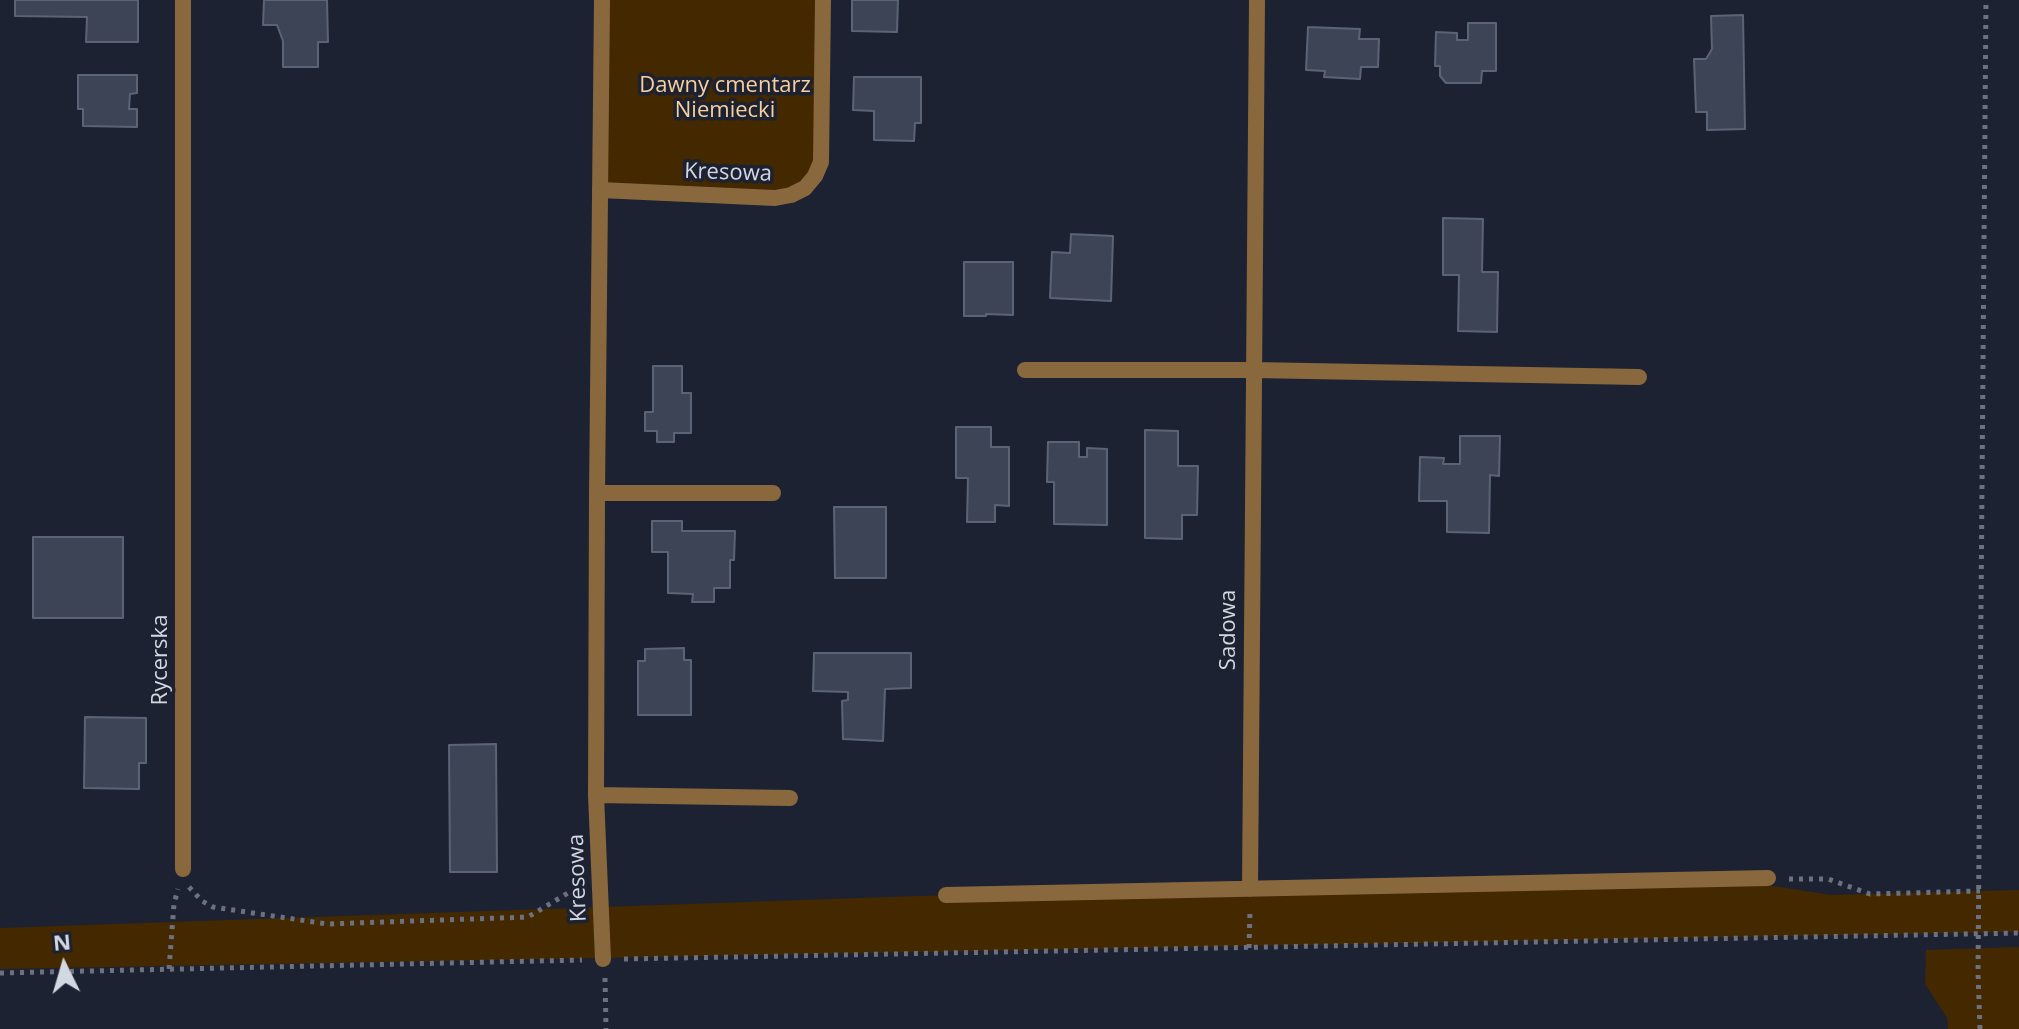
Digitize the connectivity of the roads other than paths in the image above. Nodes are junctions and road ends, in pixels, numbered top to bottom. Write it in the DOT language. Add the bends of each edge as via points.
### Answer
graph roads {
  1 [pos="183,0"];
  2 [pos="602,0"];
  3 [pos="823,0"];
  4 [pos="1257,0"];
  5 [pos="600,190"];
  6 [pos="1025,370"];
  7 [pos="1253,370"];
  8 [pos="1639,377"];
  9 [pos="597,493"];
  10 [pos="773,493"];
  11 [pos="596,795"];
  12 [pos="790,798"];
  13 [pos="183,869"];
  14 [pos="1768,878"];
  15 [pos="1250,889"];
  16 [pos="946,895"];
  17 [pos="603,959"];
  1 -- 13 [label="street, Rycerska"];
  2 -- 5 [label="street, Kresowa"];
  3 -- 5 [label="street, Kresowa" via="821,162 805,188 775,198"];
  4 -- 7 [label="street, Sadowa"];
  5 -- 9 [label="street, Kresowa"];
  6 -- 7 [label="street"];
  7 -- 8 [label="street"];
  7 -- 15 [label="street, Sadowa"];
  9 -- 10 [label="street"];
  9 -- 11 [label="street, Kresowa"];
  11 -- 12 [label="street"];
  11 -- 17 [label="street, Kresowa"];
  14 -- 15 [label="street"];
  15 -- 16 [label="street"];
}
